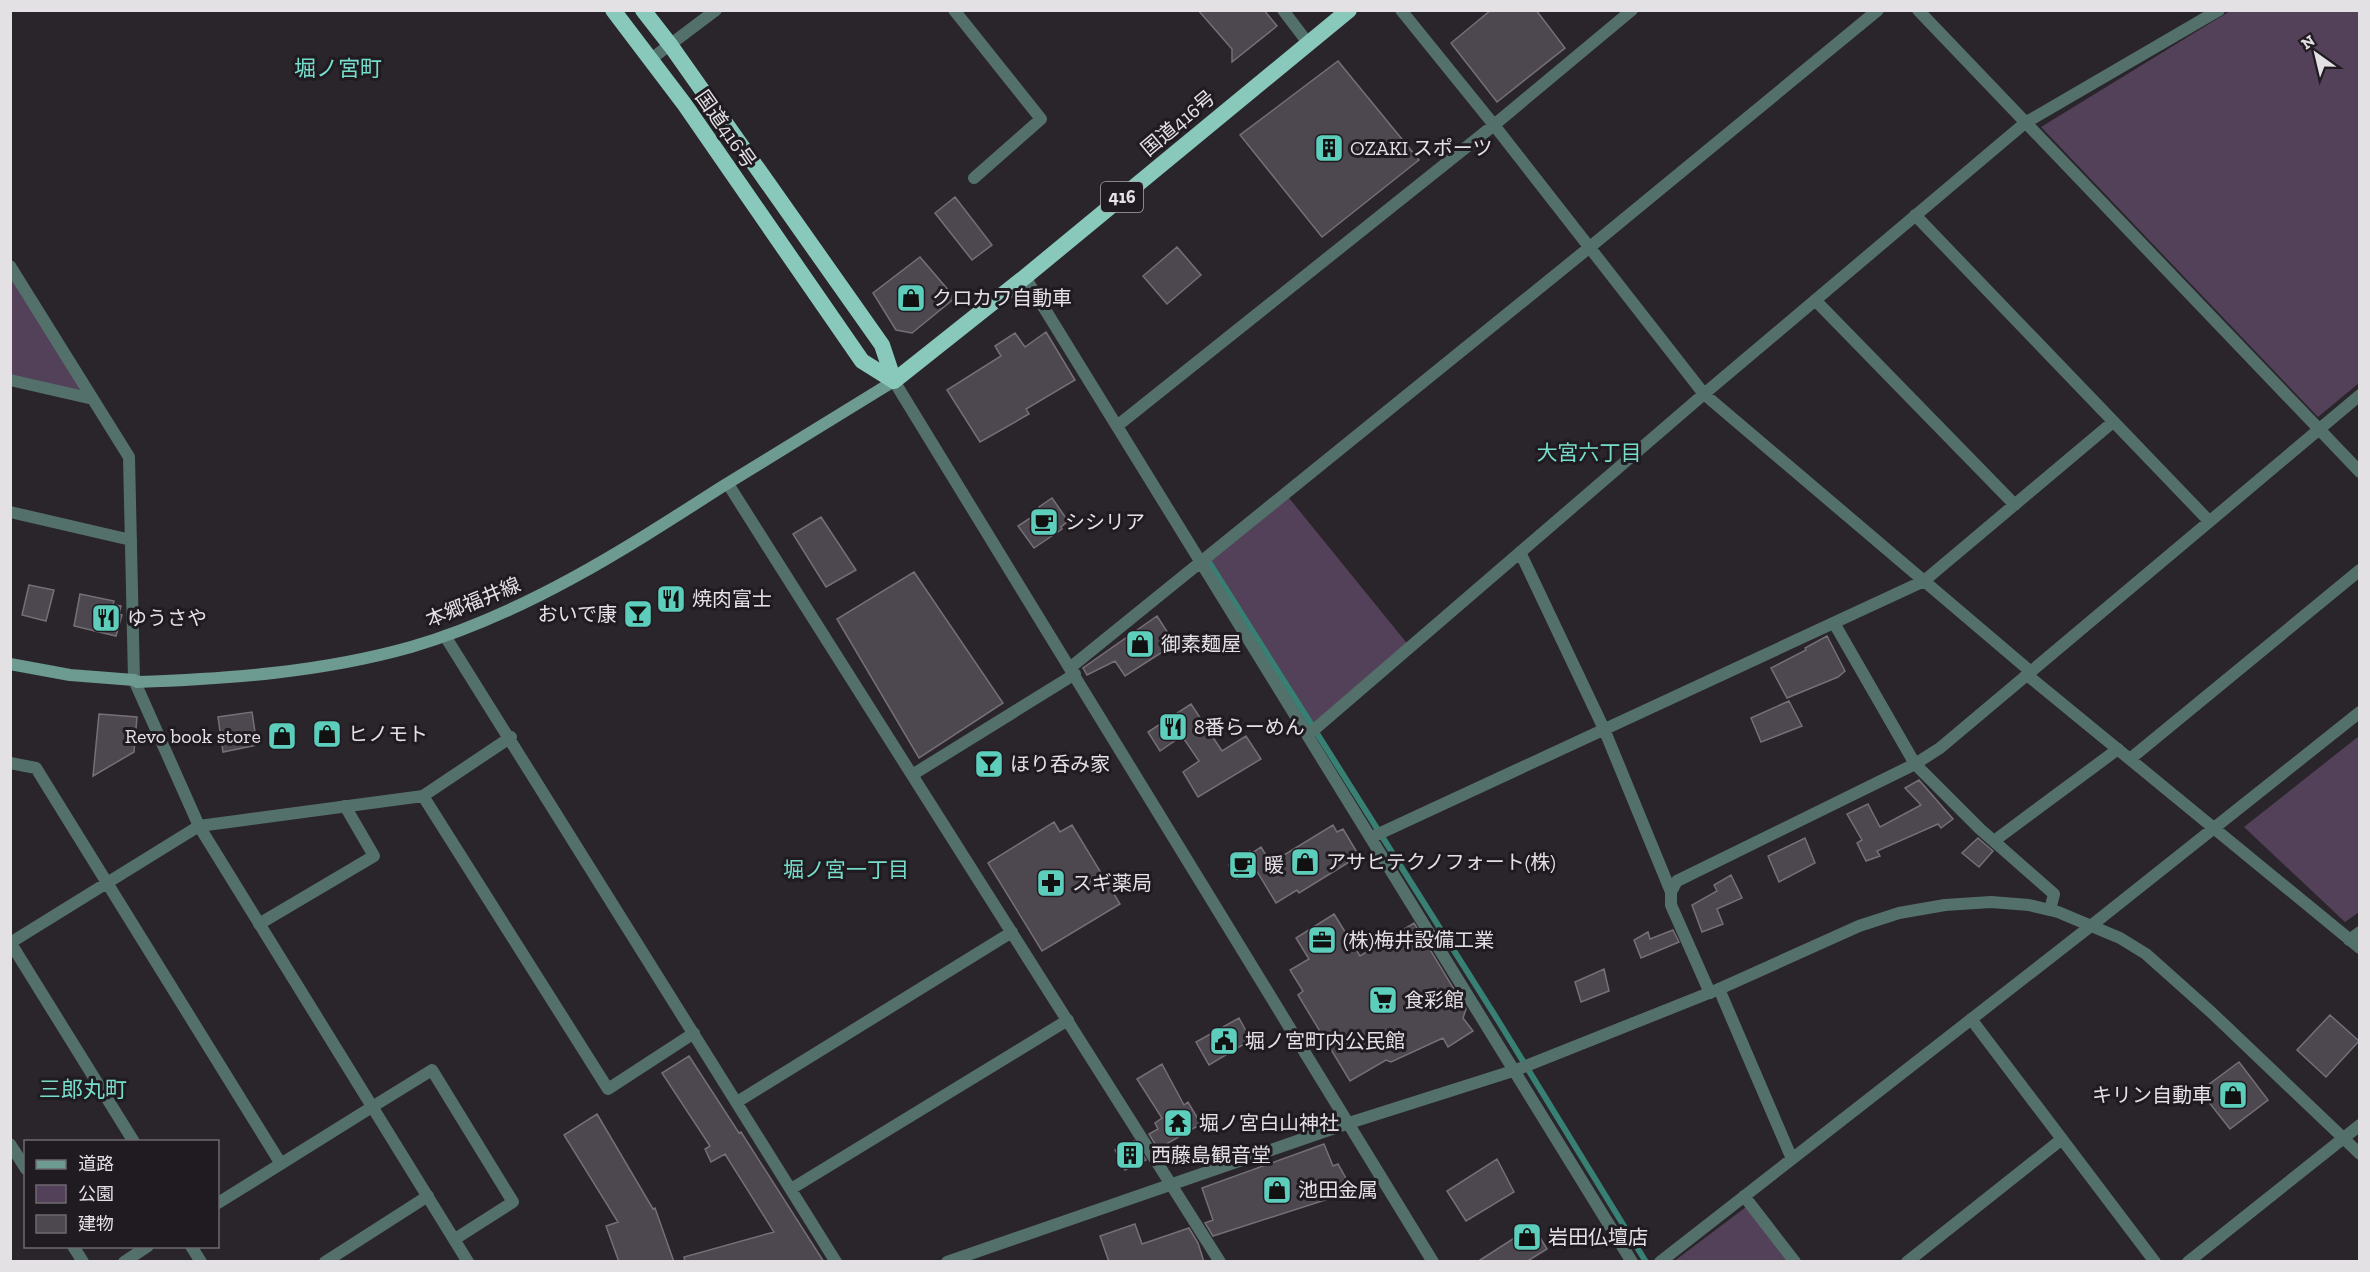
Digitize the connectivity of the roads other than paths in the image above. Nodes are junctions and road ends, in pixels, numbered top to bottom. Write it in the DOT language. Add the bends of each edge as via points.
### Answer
graph roads {
  1 [pos="613,10"];
  2 [pos="643,10"];
  3 [pos="716,10"];
  4 [pos="954,10"];
  5 [pos="1282,10"];
  6 [pos="1349,10"];
  7 [pos="1401,10"];
  8 [pos="1632,10"];
  9 [pos="1878,10"];
  10 [pos="1918,10"];
  11 [pos="2219,10"];
  12 [pos="1308,43"];
  13 [pos="670,46"];
  14 [pos="651,59"];
  15 [pos="2025,123"];
  16 [pos="1494,124"];
  17 [pos="974,178"];
  18 [pos="1915,215"];
  19 [pos="1590,247"];
  20 [pos="10,266"];
  21 [pos="1025,277"];
  22 [pos="1815,300"];
  23 [pos="10,380"];
  24 [pos="894,381"];
  25 [pos="1704,394"];
  26 [pos="2360,395"];
  27 [pos="93,399"];
  28 [pos="2112,422"];
  29 [pos="1117,426"];
  30 [pos="2318,429"];
  31 [pos="2360,472"];
  32 [pos="728,484"];
  33 [pos="2015,505"];
  34 [pos="10,512"];
  35 [pos="2209,521"];
  36 [pos="131,540"];
  37 [pos="1520,552"];
  38 [pos="1200,561"];
  39 [pos="2360,570"];
  40 [pos="1924,581"];
  41 [pos="1834,623"];
  42 [pos="445,636"];
  43 [pos="10,664"];
  44 [pos="1073,670"];
  45 [pos="2028,672"];
  46 [pos="134,680"];
  47 [pos="2360,712"];
  48 [pos="1604,729"];
  49 [pos="1308,735"];
  50 [pos="511,737"];
  51 [pos="2118,749"];
  52 [pos="2130,759"];
  53 [pos="10,763"];
  54 [pos="1915,764"];
  55 [pos="912,776"];
  56 [pos="423,796"];
  57 [pos="345,806"];
  58 [pos="199,826"];
  59 [pos="2213,828"];
  60 [pos="1372,837"];
  61 [pos="1994,841"];
  62 [pos="107,883"];
  63 [pos="1671,892"];
  64 [pos="2049,910"];
  65 [pos="259,924"];
  66 [pos="2092,925"];
  67 [pos="1012,932"];
  68 [pos="2356,940"];
  69 [pos="11,943"];
  70 [pos="1715,991"];
  71 [pos="1971,1019"];
  72 [pos="1068,1020"];
  73 [pos="694,1034"];
  74 [pos="1516,1070"];
  75 [pos="737,1102"];
  76 [pos="372,1107"];
  77 [pos="1349,1123"];
  78 [pos="2360,1125"];
  79 [pos="2343,1138"];
  80 [pos="2062,1139"];
  81 [pos="133,1140"];
  82 [pos="10,1144"];
  83 [pos="2360,1154"];
  84 [pos="1792,1159"];
  85 [pos="281,1164"];
  86 [pos="24,1166"];
  87 [pos="1172,1184"];
  88 [pos="791,1189"];
  89 [pos="428,1196"];
  90 [pos="1744,1196"];
  91 [pos="219,1202"];
  92 [pos="455,1239"];
  93 [pos="74,1248"];
  94 [pos="145,1248"];
  95 [pos="192,1248"];
  96 [pos="82,1262"];
  97 [pos="124,1262"];
  98 [pos="201,1262"];
  99 [pos="325,1262"];
  100 [pos="468,1262"];
  101 [pos="836,1262"];
  102 [pos="947,1262"];
  103 [pos="1220,1262"];
  104 [pos="1433,1262"];
  105 [pos="1632,1262"];
  106 [pos="1660,1262"];
  107 [pos="1795,1262"];
  108 [pos="1907,1262"];
  109 [pos="2155,1262"];
  110 [pos="2188,1262"];
  1 -- 14 [label="highway, 国道416号"];
  2 -- 13 [label="highway, 国道416号"];
  3 -- 13 [label="street"];
  4 -- 17 [label="street" via="1041,119"];
  5 -- 12 [label="street"];
  6 -- 12 [label="highway, 国道416号 / 416"];
  7 -- 16 [label="street"];
  8 -- 16 [label="street"];
  9 -- 19 [label="street"];
  10 -- 15 [label="street"];
  11 -- 15 [label="street"];
  12 -- 21 [label="highway, 国道416号 / 416"];
  13 -- 14 [label="street"];
  13 -- 24 [label="highway, 国道416号" via="882,345"];
  14 -- 24 [label="highway, 国道416号" via="862,361"];
  15 -- 18 [label="street"];
  15 -- 30 [label="street"];
  16 -- 19 [label="street"];
  16 -- 29 [label="street"];
  18 -- 22 [label="street"];
  18 -- 28 [label="street"];
  19 -- 25 [label="street"];
  19 -- 38 [label="street"];
  20 -- 27 [label="street"];
  21 -- 24 [label="highway, 国道416号 / 416"];
  21 -- 29 [label="street"];
  22 -- 25 [label="street"];
  22 -- 33 [label="street"];
  23 -- 27 [label="street"];
  24 -- 32 [label="main road, 本郷福井線"];
  24 -- 44 [label="street"];
  25 -- 37 [label="street"];
  25 -- 40 [label="street"];
  26 -- 30 [label="street"];
  27 -- 36 [label="street" via="129,457"];
  28 -- 33 [label="street"];
  28 -- 35 [label="street"];
  29 -- 38 [label="street"];
  30 -- 31 [label="street"];
  30 -- 35 [label="street"];
  32 -- 42 [label="main road, 本郷福井線" via="562,585"];
  32 -- 55 [label="street"];
  33 -- 40 [label="street"];
  34 -- 36 [label="street"];
  35 -- 45 [label="street"];
  36 -- 46 [label="street"];
  37 -- 48 [label="street"];
  37 -- 49 [label="street"];
  38 -- 44 [label="street"];
  38 -- 49 [label="street"];
  39 -- 52 [label="street"];
  40 -- 41 [label="street"];
  40 -- 45 [label="street"];
  41 -- 48 [label="street"];
  41 -- 54 [label="street"];
  42 -- 46 [label="main road, 本郷福井線" via="320,667 194,680"];
  42 -- 50 [label="street"];
  43 -- 46 [label="main road, 本郷福井線" via="70,675"];
  44 -- 55 [label="street"];
  44 -- 77 [label="street"];
  45 -- 51 [label="street"];
  45 -- 54 [label="street" via="1940,748"];
  46 -- 58 [label="street"];
  47 -- 59 [label="street"];
  48 -- 60 [label="street"];
  48 -- 63 [label="street"];
  49 -- 60 [label="street"];
  50 -- 56 [label="street"];
  50 -- 73 [label="street"];
  51 -- 52 [label="street"];
  51 -- 61 [label="street"];
  52 -- 59 [label="street"];
  53 -- 62 [label="street" via="36,768"];
  54 -- 61 [label="street"];
  54 -- 63 [label="street" via="1677,881"];
  55 -- 67 [label="street"];
  56 -- 57 [label="street"];
  56 -- 73 [label="street" via="608,1089"];
  57 -- 58 [label="street"];
  57 -- 65 [label="street" via="374,856"];
  58 -- 62 [label="street"];
  58 -- 65 [label="street"];
  59 -- 66 [label="street"];
  59 -- 68 [label="street"];
  60 -- 74 [label="street"];
  61 -- 64 [label="street" via="2054,894"];
  62 -- 69 [label="street"];
  62 -- 85 [label="street"];
  63 -- 70 [label="street" via="1671,905"];
  64 -- 66 [label="street"];
  64 -- 70 [label="street" via="1991,902 1899,913 1859,926"];
  65 -- 76 [label="street"];
  66 -- 71 [label="street"];
  66 -- 79 [label="street" via="2145,954"];
  67 -- 72 [label="street"];
  67 -- 75 [label="street"];
  69 -- 81 [label="street"];
  70 -- 74 [label="street"];
  70 -- 84 [label="street"];
  71 -- 80 [label="street"];
  71 -- 84 [label="street"];
  72 -- 87 [label="street"];
  72 -- 88 [label="street"];
  73 -- 75 [label="street"];
  74 -- 77 [label="street"];
  74 -- 105 [label="street"];
  75 -- 88 [label="street"];
  76 -- 85 [label="street"];
  76 -- 89 [label="street"];
  76 -- 92 [label="street" via="432,1070 513,1202"];
  77 -- 87 [label="street"];
  77 -- 104 [label="street"];
  78 -- 79 [label="street"];
  79 -- 83 [label="street"];
  79 -- 110 [label="street"];
  80 -- 108 [label="street"];
  80 -- 109 [label="street"];
  82 -- 86 [label="street"];
  84 -- 90 [label="street"];
  85 -- 91 [label="street"];
  87 -- 102 [label="street"];
  87 -- 103 [label="street"];
  88 -- 101 [label="street"];
  89 -- 92 [label="street"];
  89 -- 99 [label="street"];
  90 -- 106 [label="street"];
  90 -- 107 [label="street"];
  92 -- 100 [label="street"];
  93 -- 96 [label="street"];
  94 -- 97 [label="street"];
  95 -- 98 [label="street"];
}
